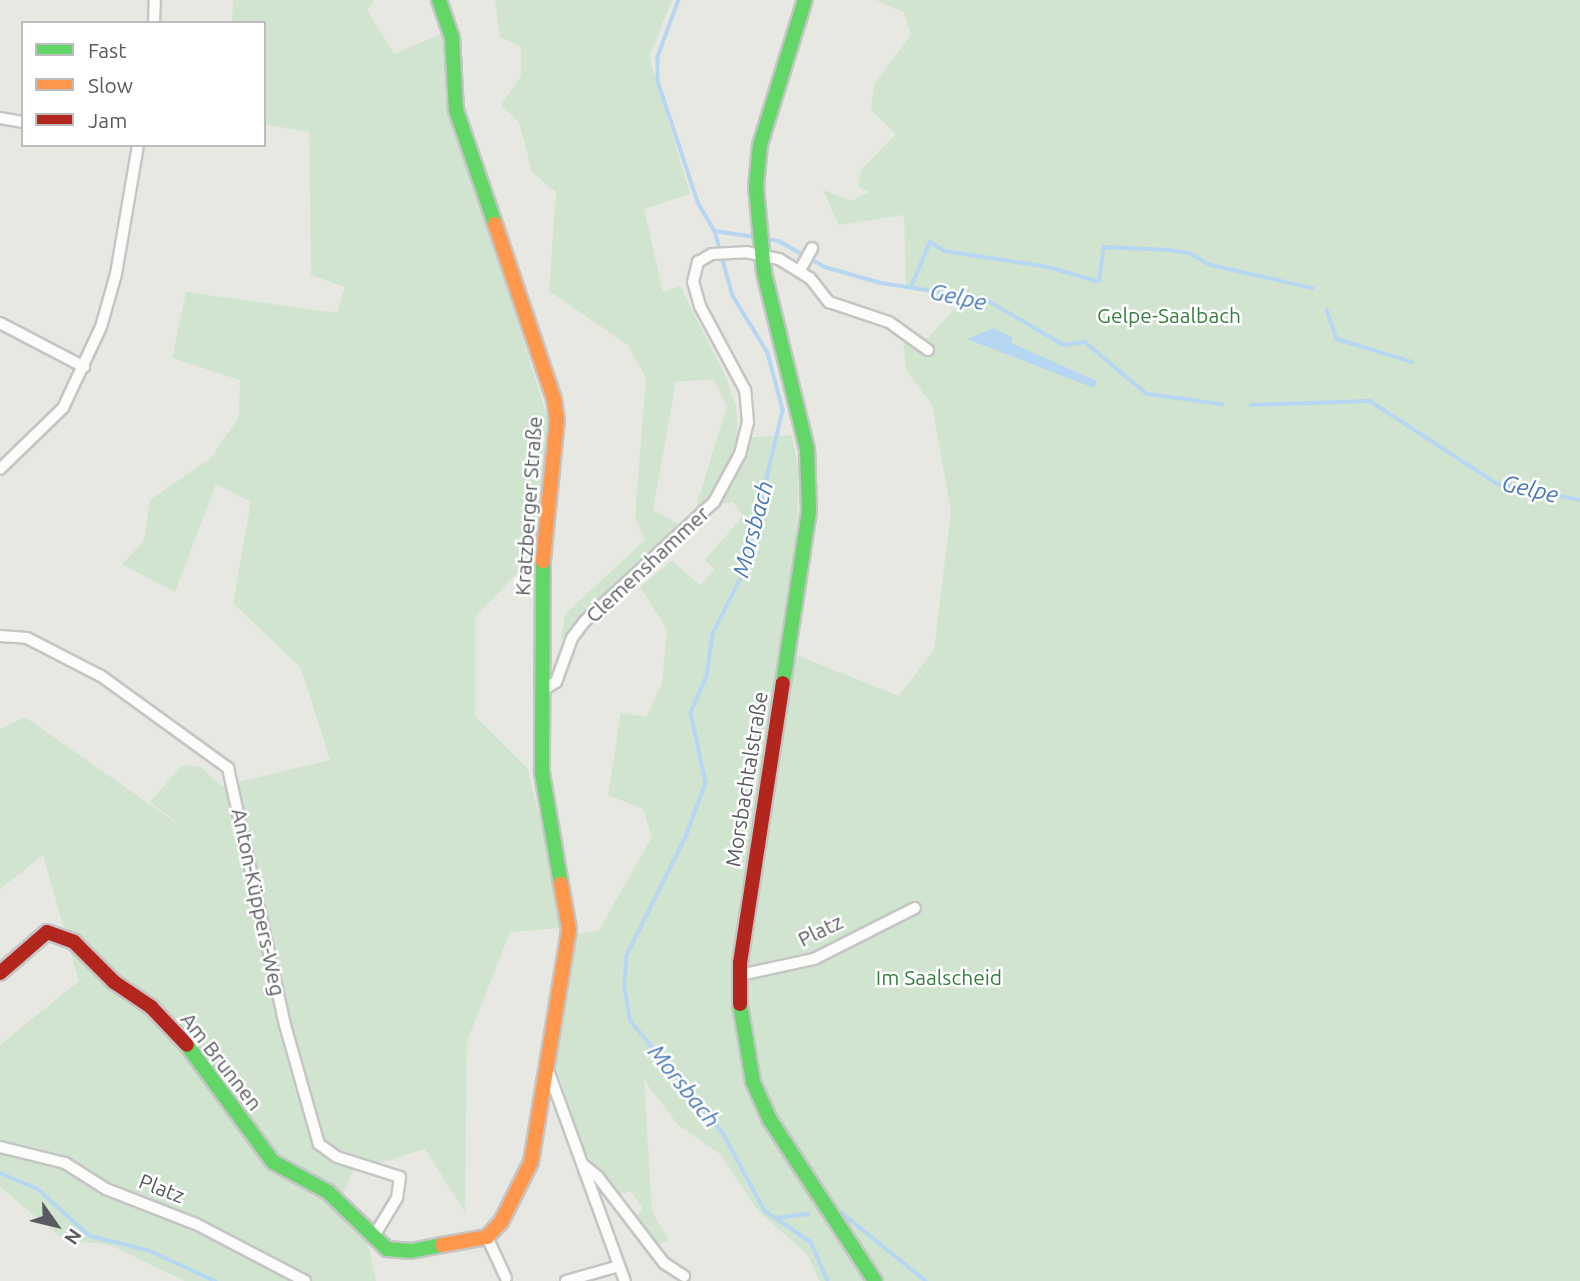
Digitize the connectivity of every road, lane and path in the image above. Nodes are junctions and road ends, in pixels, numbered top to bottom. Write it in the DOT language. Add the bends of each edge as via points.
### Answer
graph roads {
  1 [pos="155,0"];
  2 [pos="439,0"];
  3 [pos="805,0"];
  4 [pos="154,21"];
  5 [pos="0,118"];
  6 [pos="21,122"];
  7 [pos="138,147"];
  8 [pos="761,249"];
  9 [pos="811,251"];
  10 [pos="800,270"];
  11 [pos="0,323"];
  12 [pos="928,349"];
  13 [pos="84,367"];
  14 [pos="0,469"];
  15 [pos="0,636"];
  16 [pos="543,690"];
  17 [pos="915,908"];
  18 [pos="0,973"];
  19 [pos="740,975"];
  20 [pos="548,1070"];
  21 [pos="0,1147"];
  22 [pos="584,1166"];
  23 [pos="374,1236"];
  24 [pos="487,1237"];
  25 [pos="619,1266"];
  26 [pos="684,1276"];
  27 [pos="506,1278"];
  28 [pos="305,1281"];
  29 [pos="566,1281"];
  30 [pos="625,1281"];
  31 [pos="875,1281"];
  1 -- 4 [label="street"];
  2 -- 16 [label="street, Kratzberger Straße" via="452,37 456,110 555,408 556,450 543,542"];
  3 -- 8 [label="street, Morsbachtalstraße" via="760,145"];
  5 -- 6 [label="street"];
  7 -- 13 [label="street" via="116,274 102,327"];
  8 -- 10 [label="street, Clemenshammer"];
  8 -- 16 [label="street, Clemenshammer" via="712,254 698,262 693,282 707,323 745,390 748,422 740,454 714,502 584,621 572,638 556,682"];
  8 -- 19 [label="street, Morsbachtalstraße" via="802,422 809,511"];
  9 -- 10 [label="street"];
  10 -- 12 [label="street, Clemenshammer" via="829,302 889,322"];
  11 -- 13 [label="street"];
  13 -- 14 [label="street" via="51,423"];
  15 -- 23 [label="street, Anton-Küppers-Weg" via="27,638 101,677 228,768 285,1025 318,1144 337,1157 400,1177 397,1198"];
  16 -- 20 [label="street, Kratzberger Straße" via="546,809 566,892 569,929"];
  17 -- 19 [label="street, Platz" via="814,959"];
  18 -- 23 [label="street, Am Brunnen" via="47,932 74,942 114,982 151,1007 193,1051 273,1162 328,1192"];
  19 -- 31 [label="street, Morsbachtalstraße" via="743,1047 761,1101"];
  20 -- 22 [label="street"];
  20 -- 24 [label="street" via="539,1093 531,1162 501,1222"];
  21 -- 28 [label="street, Platz" via="65,1163 106,1189 196,1224"];
  22 -- 25 [label="street"];
  22 -- 26 [label="street" via="598,1177 664,1263"];
  23 -- 24 [label="street" via="387,1249 400,1252"];
  24 -- 27 [label="street"];
  25 -- 29 [label="street"];
  25 -- 30 [label="street"];
}
